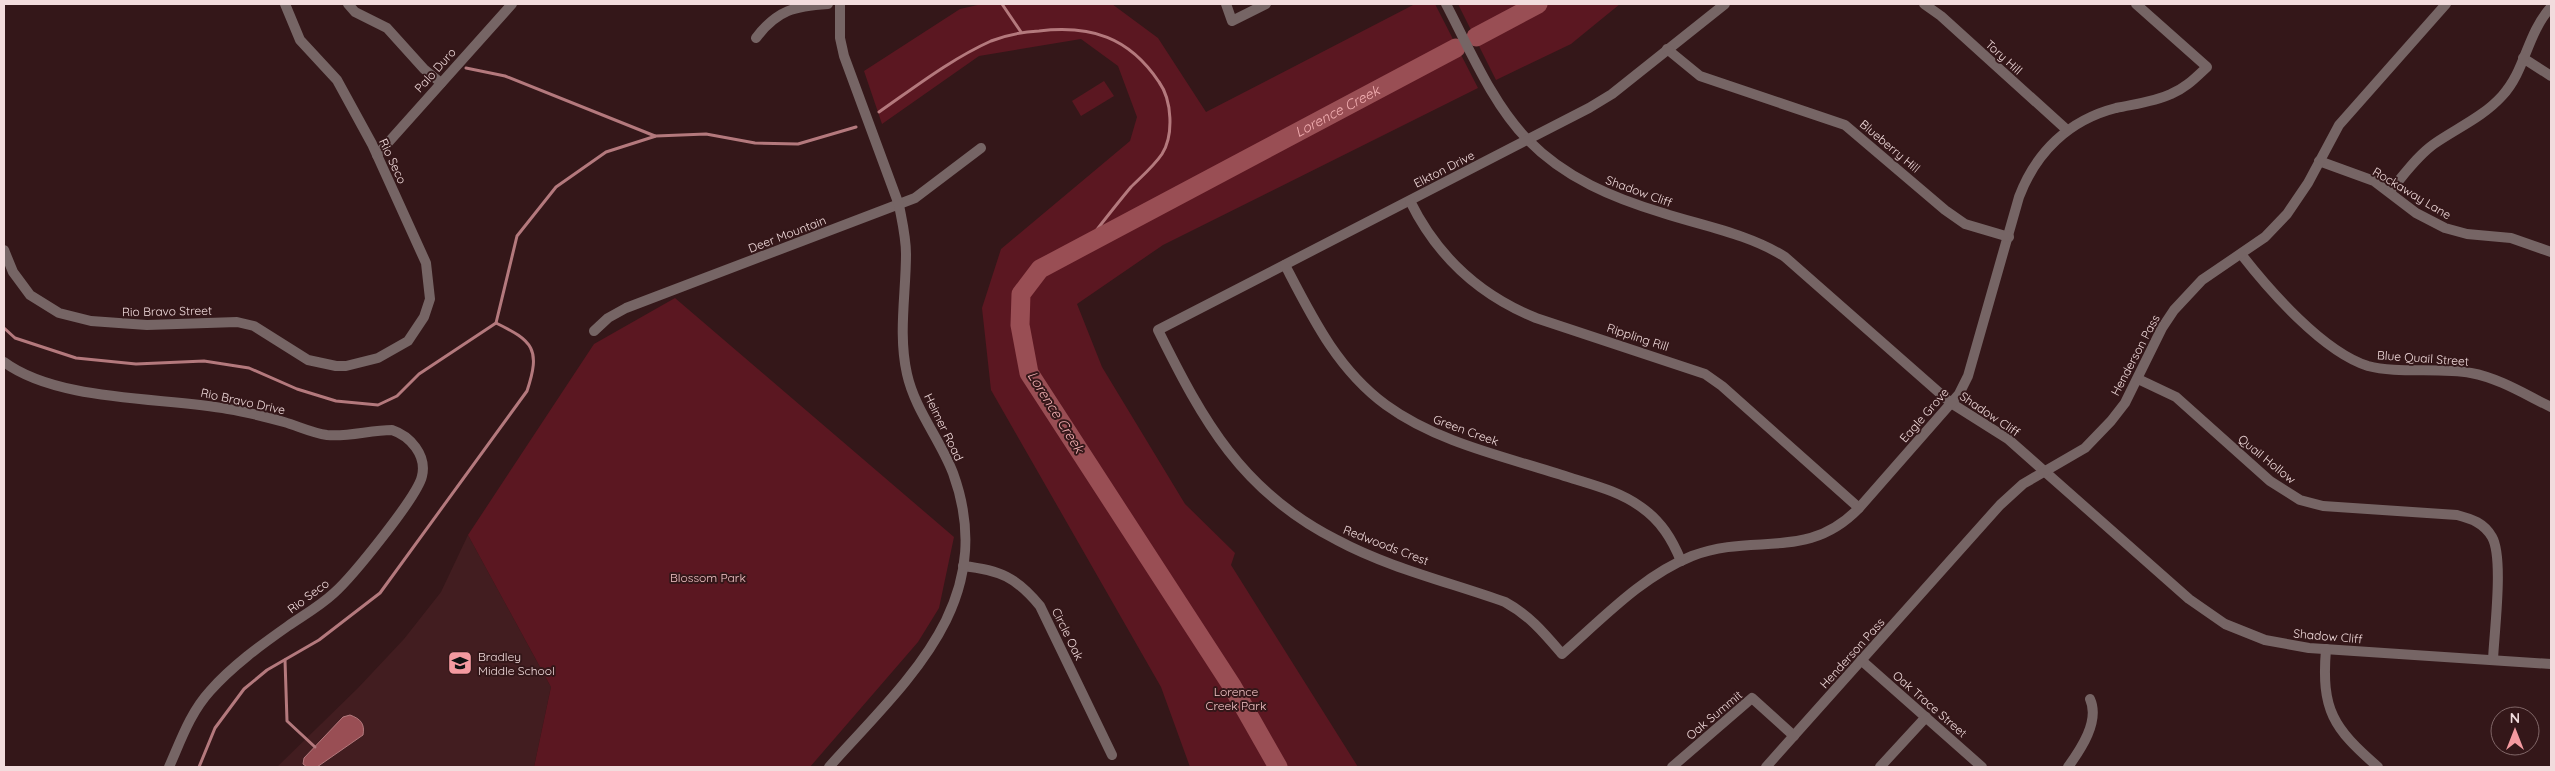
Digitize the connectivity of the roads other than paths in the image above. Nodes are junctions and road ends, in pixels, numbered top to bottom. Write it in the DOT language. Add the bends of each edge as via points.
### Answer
graph roads {
  1 [pos="285,4"];
  2 [pos="348,4"];
  3 [pos="512,4"];
  4 [pos="828,4"];
  5 [pos="840,4"];
  6 [pos="1226,4"];
  7 [pos="1266,4"];
  8 [pos="1446,4"];
  9 [pos="1725,4"];
  10 [pos="1924,4"];
  11 [pos="2136,4"];
  12 [pos="2446,4"];
  13 [pos="2551,6"];
  14 [pos="756,38"];
  15 [pos="1667,50"];
  16 [pos="2524,58"];
  17 [pos="2551,76"];
  18 [pos="440,83"];
  19 [pos="2067,130"];
  20 [pos="1528,140"];
  21 [pos="982,148"];
  22 [pos="377,155"];
  23 [pos="2319,162"];
  24 [pos="2390,191"];
  25 [pos="1410,201"];
  26 [pos="899,205"];
  27 [pos="2008,237"];
  28 [pos="4,250"];
  29 [pos="2551,252"];
  30 [pos="2241,254"];
  31 [pos="1285,265"];
  32 [pos="1158,330"];
  33 [pos="594,331"];
  34 [pos="408,341"];
  35 [pos="4,362"];
  36 [pos="2138,379"];
  37 [pos="1951,403"];
  38 [pos="2551,407"];
  39 [pos="400,433"];
  40 [pos="2046,472"];
  41 [pos="1859,508"];
  42 [pos="1681,561"];
  43 [pos="962,566"];
  44 [pos="2326,650"];
  45 [pos="1562,654"];
  46 [pos="1862,660"];
  47 [pos="2493,660"];
  48 [pos="2551,664"];
  49 [pos="2090,699"];
  50 [pos="1926,717"];
  51 [pos="1794,736"];
  52 [pos="1112,755"];
  53 [pos="169,767"];
  54 [pos="829,767"];
  55 [pos="1672,767"];
  56 [pos="1766,767"];
  57 [pos="1880,767"];
  58 [pos="1982,767"];
  59 [pos="2068,767"];
  60 [pos="2378,767"];
  1 -- 22 [label="street, Rio Seco" via="300,40 337,80"];
  2 -- 18 [label="street" via="355,12 387,28"];
  3 -- 18 [label="street, Palo Duro"];
  4 -- 14 [label="street" via="801,6 775,16"];
  5 -- 26 [label="street, Heimer Road" via="840,38 849,74"];
  6 -- 7 [label="street" via="1232,21"];
  8 -- 20 [label="street, Shadow Cliff" via="1486,80"];
  9 -- 15 [label="street, Elkton Drive"];
  10 -- 19 [label="street, Tory Hill"];
  11 -- 19 [label="street, Eagle Grove" via="2207,66 2172,94 2101,112"];
  12 -- 23 [label="street, Henderson Pass" via="2339,125"];
  13 -- 16 [label="street" via="2535,29"];
  15 -- 20 [label="street, Elkton Drive" via="1612,94"];
  15 -- 27 [label="street, Blueberry Hill" via="1700,76 1845,125 1965,224"];
  16 -- 17 [label="street"];
  16 -- 24 [label="street" via="2503,95 2488,110 2425,152"];
  18 -- 22 [label="street, Palo Duro"];
  19 -- 27 [label="street, Eagle Grove" via="2045,150 2030,172"];
  20 -- 25 [label="street, Elkton Drive"];
  20 -- 37 [label="street, Shadow Cliff" via="1561,168 1607,194 1780,253"];
  21 -- 26 [label="street, Deer Mountain" via="922,194"];
  22 -- 34 [label="street, Rio Seco" via="428,272 430,299 424,317"];
  23 -- 24 [label="street, Rockaway Lane" via="2374,181"];
  23 -- 30 [label="street, Henderson Pass" via="2287,214 2265,237"];
  24 -- 29 [label="street, Rockaway Lane" via="2416,213 2445,228 2467,234 2511,238"];
  25 -- 31 [label="street, Elkton Drive"];
  25 -- 41 [label="street, Rippling Rill" via="1424,228 1448,259 1479,288 1536,318 1705,374"];
  26 -- 33 [label="street, Deer Mountain" via="626,308"];
  26 -- 43 [label="street, Heimer Road" via="906,251 902,337 907,375 955,483 963,520"];
  27 -- 37 [label="street, Eagle Grove" via="1968,376"];
  28 -- 34 [label="street, Rio Bravo Street" via="13,272 30,295 59,313 122,324 237,322 254,326 308,360 336,366 378,358"];
  30 -- 36 [label="street, Henderson Pass" via="2202,280 2174,310 2152,346"];
  30 -- 38 [label="street, Blue Quail Street" via="2268,289 2346,357 2380,368 2471,373"];
  31 -- 32 [label="street, Elkton Drive"];
  31 -- 42 [label="street, Green Creek" via="1331,349 1347,369 1385,404 1422,427 1454,440 1624,496 1659,522"];
  32 -- 45 [label="street, Redwoods Crest" via="1188,392 1215,435 1251,477 1284,506 1336,540 1361,551 1505,602 1535,622"];
  35 -- 39 [label="street, Rio Bravo Drive" via="36,379 126,398 230,409 327,434 350,435 379,430"];
  36 -- 40 [label="street, Henderson Pass" via="2125,403 2096,438"];
  36 -- 47 [label="street, Quail Hollow" via="2176,397 2270,481 2300,500 2323,506 2458,515 2473,519 2486,528 2498,559"];
  37 -- 40 [label="street, Shadow Cliff" via="1999,432"];
  37 -- 41 [label="street, Eagle Grove"];
  39 -- 53 [label="street, Rio Seco" via="416,447 423,462 420,483 412,496 336,592 229,672 210,691 193,711"];
  40 -- 44 [label="street, Shadow Cliff" via="2182,593 2213,616 2265,640"];
  40 -- 46 [label="street, Henderson Pass" via="2023,484 2000,505"];
  41 -- 42 [label="street, Eagle Grove" via="1841,526 1810,540 1731,546"];
  42 -- 45 [label="street, Eagle Grove" via="1649,580"];
  43 -- 52 [label="street, Circle Oak" via="988,568 1011,577 1040,606"];
  43 -- 54 [label="street, Heimer Road" via="953,608 924,660"];
  44 -- 47 [label="street, Shadow Cliff"];
  44 -- 60 [label="street" via="2324,678 2329,708 2350,743"];
  46 -- 50 [label="street, Oak Trace Street"];
  46 -- 51 [label="street, Henderson Pass"];
  47 -- 48 [label="street, Shadow Cliff"];
  49 -- 59 [label="street" via="2094,712 2091,726"];
  50 -- 57 [label="street"];
  50 -- 58 [label="street, Oak Trace Street"];
  51 -- 55 [label="street, Oak Summit" via="1752,698"];
  51 -- 56 [label="street, Henderson Pass"];
}
